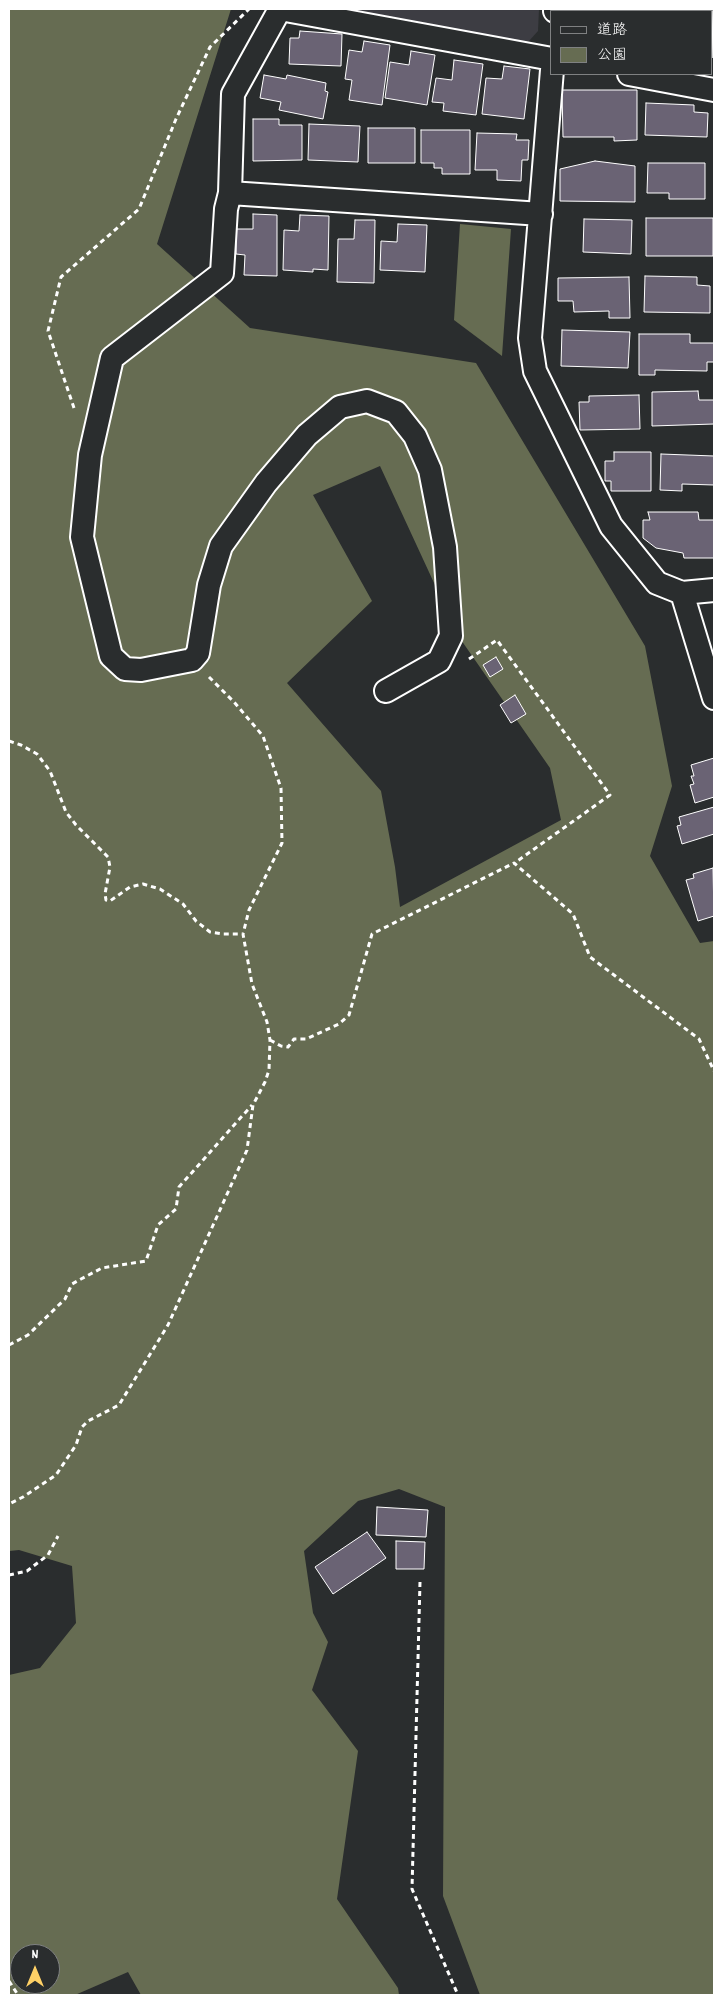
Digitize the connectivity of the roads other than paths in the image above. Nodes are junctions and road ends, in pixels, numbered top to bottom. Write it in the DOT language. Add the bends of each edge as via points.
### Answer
graph roads {
  1 [pos="280,9"];
  2 [pos="550,59"];
  3 [pos="552,75"];
  4 [pos="634,75"];
  5 [pos="714,90"];
  6 [pos="230,193"];
  7 [pos="541,214"];
  8 [pos="714,590"];
  9 [pos="682,593"];
  10 [pos="386,691"];
  11 [pos="714,698"];
  1 -- 2 [label="street"];
  1 -- 6 [label="street" via="233,94"];
  3 -- 7 [label="street"];
  4 -- 5 [label="street"];
  6 -- 7 [label="street"];
  6 -- 10 [label="street" via="222,273 112,358 90,455 82,537 111,656 125,669 141,670 192,660 198,652 209,585 221,546 266,483 307,436 340,407 367,401 396,412 415,436 430,470 445,547 451,636 440,661"];
  7 -- 9 [label="street" via="530,338 535,371 612,526 657,583"];
  8 -- 9 [label="street"];
  9 -- 11 [label="street"];
}
